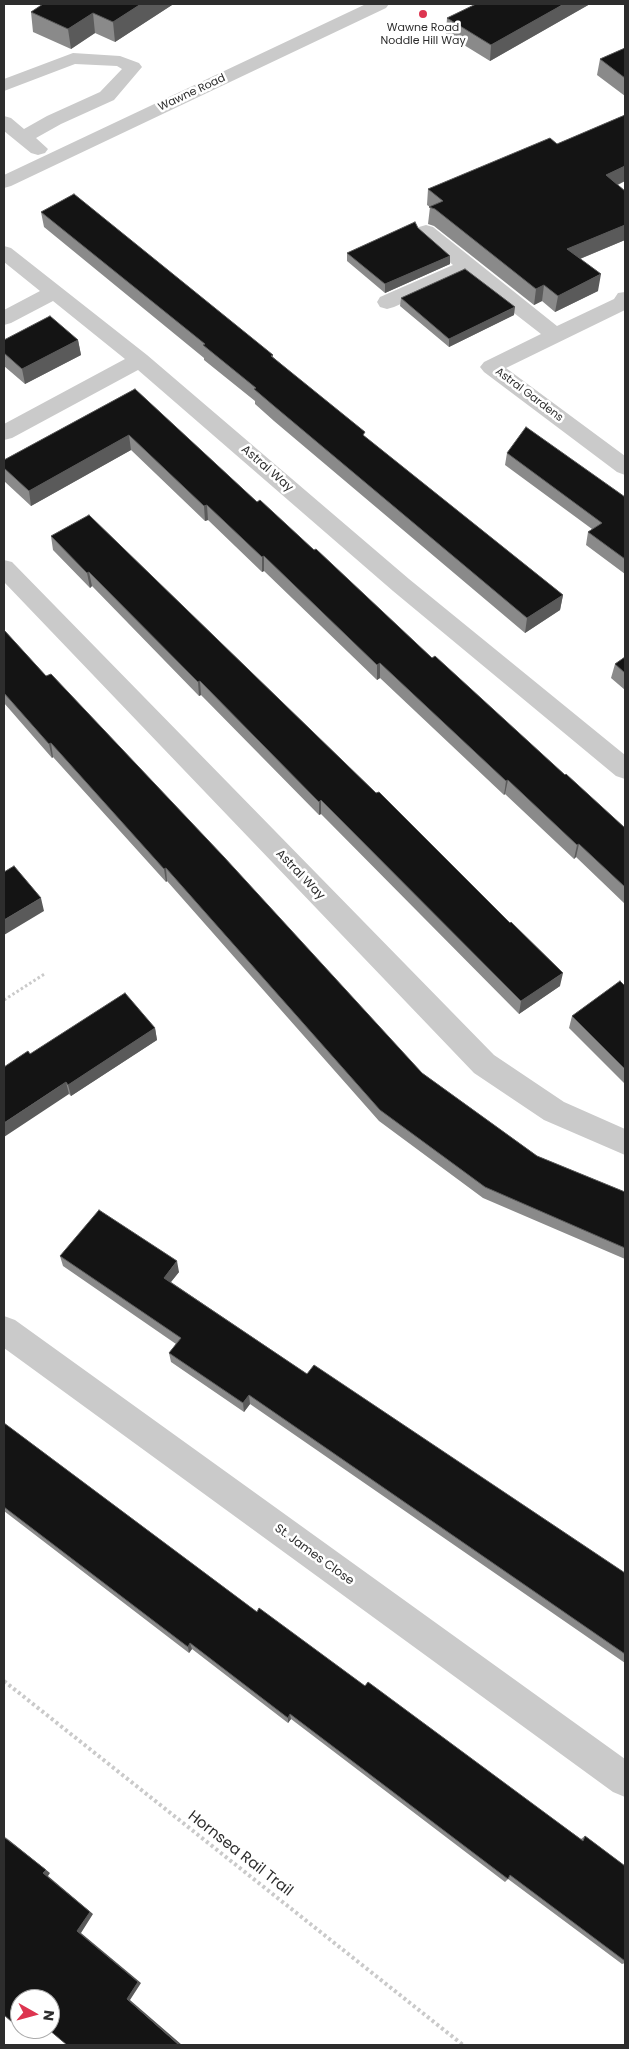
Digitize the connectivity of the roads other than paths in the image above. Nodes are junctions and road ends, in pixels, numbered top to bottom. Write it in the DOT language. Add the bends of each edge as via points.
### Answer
graph roads {
  1 [pos="380,4"];
  2 [pos="4,85"];
  3 [pos="4,122"];
  4 [pos="24,137"];
  5 [pos="51,160"];
  6 [pos="4,182"];
  7 [pos="426,231"];
  8 [pos="4,252"];
  9 [pos="467,266"];
  10 [pos="54,292"];
  11 [pos="386,302"];
  12 [pos="624,302"];
  13 [pos="4,318"];
  14 [pos="555,335"];
  15 [pos="140,360"];
  16 [pos="4,433"];
  17 [pos="625,467"];
  18 [pos="4,568"];
  19 [pos="625,769"];
  20 [pos="625,1142"];
  21 [pos="4,1330"];
  22 [pos="625,1780"];
  1 -- 5 [label="street, Wawne Road"];
  2 -- 4 [label="street" via="73,58 120,61 133,67 107,96"];
  3 -- 4 [label="street"];
  4 -- 5 [label="street"];
  5 -- 6 [label="street, Wawne Road"];
  7 -- 9 [label="street"];
  8 -- 10 [label="street, Astral Way"];
  9 -- 11 [label="street"];
  9 -- 14 [label="street"];
  10 -- 13 [label="street"];
  10 -- 15 [label="street, Astral Way"];
  12 -- 14 [label="street, Astral Gardens"];
  14 -- 17 [label="street, Astral Gardens" via="491,367"];
  15 -- 16 [label="street"];
  15 -- 19 [label="street, Astral Way" via="400,585"];
  18 -- 20 [label="street, Astral Way" via="484,1064 554,1111"];
  21 -- 22 [label="street, St. James Close"];
}
